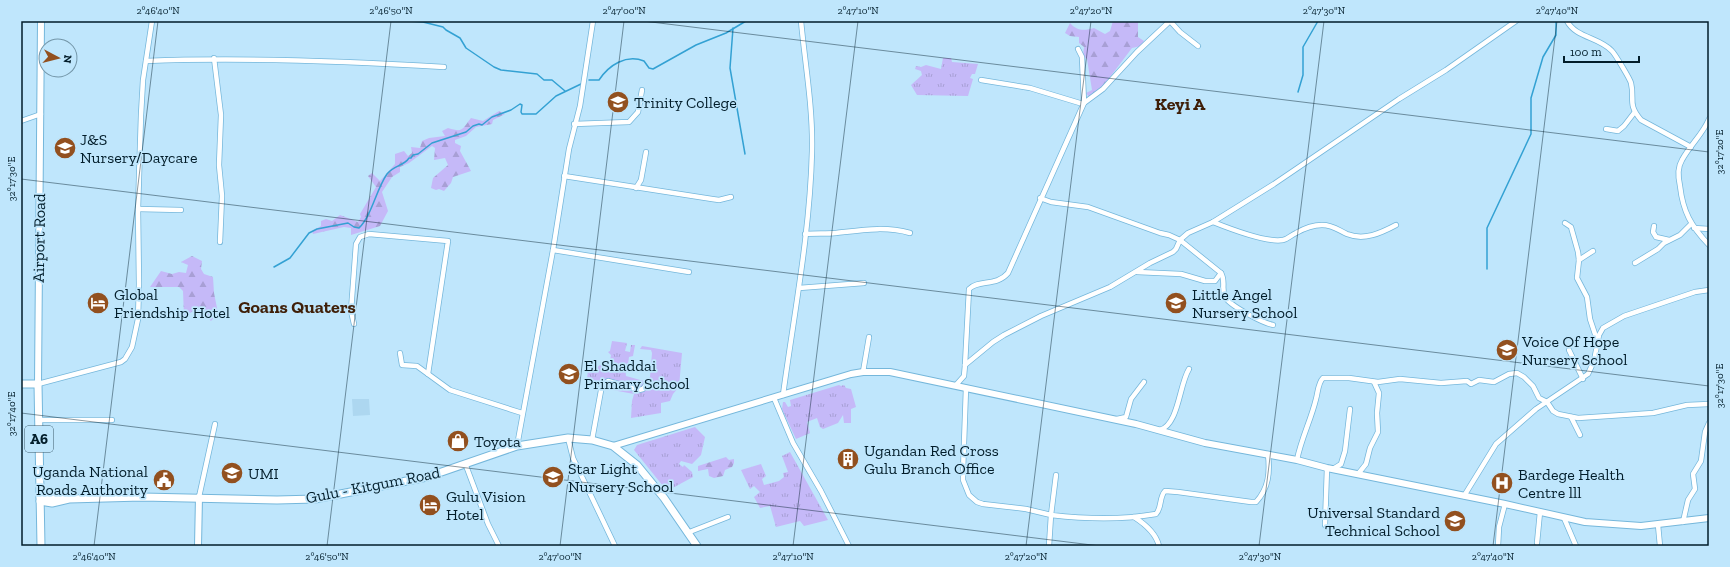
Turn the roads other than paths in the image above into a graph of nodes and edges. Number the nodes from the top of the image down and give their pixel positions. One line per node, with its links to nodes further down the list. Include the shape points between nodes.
1 (41, 21): 17 (street, Airport Road)
2 (152, 21): 11 (street)
3 (592, 21): 20 (street, via 580,106)
4 (801, 21): 38 (street, via 812,149)
5 (1170, 21): 8 (street); 15 (street, via 1103,89)
6 (1516, 21): 30 (street, via 1446,70)
7 (1567, 21): 16 (street, via 1573,30 1605,45 1615,56 1631,83)
8 (1198, 46)
9 (1078, 50): 15 (street, via 1082,57)
10 (214, 58): 11 (street); 12 (street); 41 (street, via 221,115)
11 (146, 61): 28 (street, via 142,90)
12 (444, 67)
13 (981, 80): 15 (street, via 1030,88)
14 (642, 90): 20 (street, via 638,112 629,122)
15 (1084, 103): 27 (street)
16 (1634, 113): 21 (street, via 1618,131); 22 (street, via 1640,120)
17 (41, 114): 19 (street); 68 (street, Airport Road)
18 (1709, 119): 22 (street)
19 (21, 121)
20 (574, 124): 24 (street)
21 (1606, 129)
22 (1691, 147): 32 (street, via 1678,172 1681,199)
23 (646, 152): 25 (street, via 641,180)
24 (564, 176): 25 (street); 43 (street)
25 (636, 188): 26 (street, via 719,200)
26 (731, 197)
27 (1040, 198): 39 (street, via 1088,207); 59 (street, via 1008,273 1001,280 969,289)
28 (138, 209): 29 (street); 68 (street, via 138,319 130,354 120,362)
29 (181, 210)
30 (1213, 222): 33 (street, via 1256,237 1282,240 1318,225 1332,226 1346,234 1361,237 1382,233); 39 (street, via 1188,233)
31 (1565, 224): 45 (street, via 1571,227)
32 (1691, 224): 35 (street); 40 (street, via 1680,235)
33 (1396, 225)
34 (1654, 226): 40 (street, via 1653,232 1656,237)
35 (1694, 228): 36 (street); 42 (street)
36 (1709, 229)
37 (910, 233): 38 (street, via 878,228)
38 (805, 234): 51 (street)
39 (1180, 240): 48 (street, via 1173,252); 49 (street)
40 (1669, 240): 46 (street)
41 (220, 242)
42 (1709, 245)
43 (553, 250): 47 (street); 76 (street)
44 (1594, 251): 45 (street)
45 (1579, 260): 56 (street, via 1577,278 1587,297 1590,319)
46 (1635, 263)
47 (689, 272)
48 (1136, 272): 49 (street, via 1182,274 1208,282 1217,280); 59 (street, via 1110,287 1041,316 1004,335)
49 (1221, 272): 54 (street, via 1226,298 1256,319)
50 (864, 283): 51 (street)
51 (799, 288): 71 (street)
52 (1709, 290): 56 (street, via 1695,292 1624,316 1603,328)
53 (354, 324): 62 (street, via 351,311 356,244 360,237 369,234 448,241)
54 (1273, 325)
55 (869, 337): 61 (street)
56 (1598, 341): 63 (street, via 1592,369)
57 (1569, 350): 63 (street)
58 (400, 353): 62 (street, via 402,365 417,366)
59 (965, 365): 69 (street, via 964,376)
60 (1189, 369): 83 (street, via 1170,423)
61 (863, 372): 69 (street, via 890,372); 71 (street)
62 (428, 374): 76 (street, via 450,390)
63 (1583, 379): 73 (street)
64 (648, 382): 86 (street, via 639,390 608,381 602,385)
65 (1144, 382): 80 (street, via 1131,399 1126,417)
66 (1374, 382): 73 (street, via 1400,379 1441,383 1467,381 1471,384 1479,380 1494,382 1517,373 1529,383 1540,399); 90 (street, via 1349,378 1321,379 1299,448); 93 (street, via 1380,393 1378,432 1366,464)
67 (21, 384): 68 (main road)
68 (38, 384): 78 (main road, A6)
69 (956, 385): 70 (street)
70 (966, 388): 80 (street); 103 (street, via 963,480 969,495 983,504)
71 (783, 395): 72 (street)
72 (774, 398): 88 (street); 118 (street, via 793,443)
73 (1547, 402): 77 (street, via 1553,411); 96 (street, via 1496,444)
74 (1709, 404): 77 (street, via 1687,405 1653,413)
75 (1350, 409): 92 (street, via 1346,451 1341,464)
76 (522, 413): 87 (street)
77 (1570, 417): 84 (street)
78 (39, 420): 79 (street); 95 (main road, A6)
79 (112, 420)
80 (1114, 420): 83 (street)
81 (1709, 423): 108 (street, via 1705,432 1701,461 1694,474 1694,492 1688,500)
82 (214, 424): 97 (street)
83 (1158, 431): 89 (street, via 1205,443)
84 (1580, 435)
85 (568, 438): 86 (main road, Gulu - Kitgum Road); 87 (main road, Gulu - Kitgum Road); 116 (street, via 573,458)
86 (592, 440): 88 (main road, Gulu - Kitgum Road)
87 (517, 446): 91 (main road, Gulu - Kitgum Road)
88 (613, 446): 111 (main road, Gulu - Kitgum Road, via 637,465 653,483)
89 (1268, 454): 90 (street); 105 (street, via 1268,482 1256,502 1165,491 1160,510 1156,514)
90 (1298, 460): 92 (street)
91 (465, 463): 97 (main road, Gulu - Kitgum Road, via 427,477 314,499); 115 (street)
92 (1330, 468): 93 (street); 109 (street)
93 (1358, 474): 96 (street)
94 (1056, 475): 103 (street)
95 (40, 486): 98 (main road, A6); 99 (main road)
96 (1464, 496): 100 (street)
97 (199, 497): 99 (main road, Gulu - Kitgum Road); 114 (street)
98 (40, 499): 99 (main road, Gulu - Kitgum Road); 101 (main road, A6)
99 (54, 500): 101 (main road)
100 (1505, 504): 102 (street); 121 (street, via 1499,527)
101 (40, 512): 113 (main road, A6)
102 (1540, 512): 106 (street); 112 (street)
103 (1052, 515): 105 (street); 119 (street)
104 (728, 517): 111 (street)
105 (1134, 518): 120 (street, via 1147,527)
106 (1564, 518): 110 (street, via 1585,522); 122 (street)
107 (1709, 518): 108 (street)
108 (1683, 522): 110 (street)
109 (1325, 524)
110 (1658, 525): 123 (street)
111 (687, 533): 117 (main road, Gulu - Kitgum Road)
112 (1537, 542)
113 (41, 546)
114 (198, 546)
115 (499, 546)
116 (614, 546)
117 (697, 546)
118 (849, 546)
119 (1049, 546)
120 (1159, 546)
121 (1498, 546)
122 (1576, 546)
123 (1660, 546)

